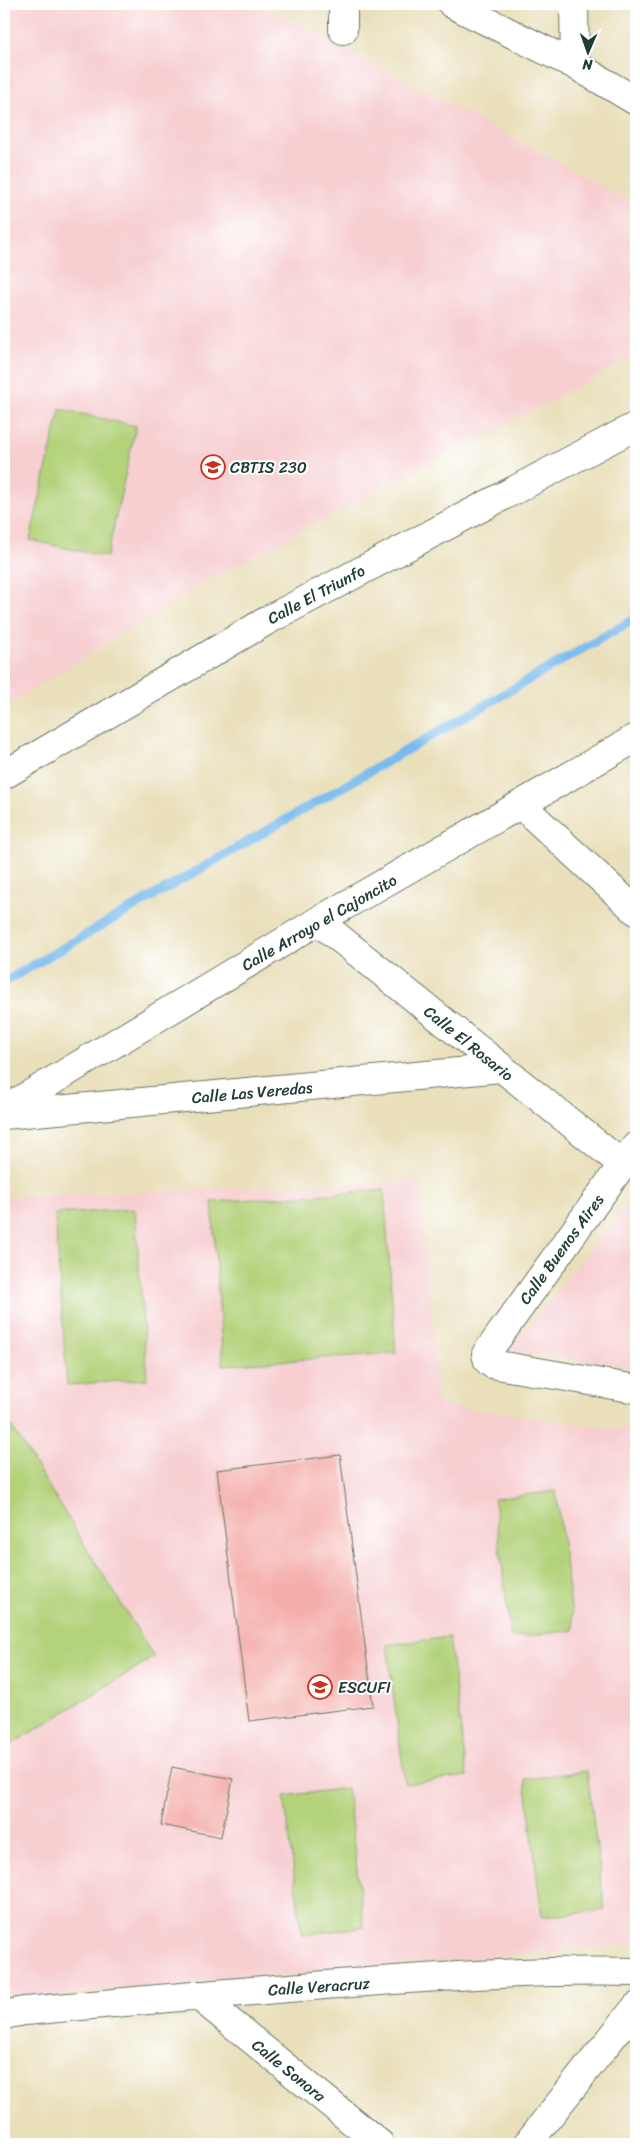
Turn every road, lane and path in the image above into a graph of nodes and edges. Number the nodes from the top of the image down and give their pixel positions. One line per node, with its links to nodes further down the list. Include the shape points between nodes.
1 (452, 4): 3 (street)
2 (574, 4): 3 (street)
3 (575, 65): 4 (street)
4 (636, 101)
5 (636, 426): 7 (street, Calle El Triunfo, via 268,620)
6 (636, 738): 8 (street, Calle Arroyo el Cajoncito)
7 (4, 775)
8 (521, 805): 9 (street); 10 (street, Calle Arroyo el Cajoncito)
9 (636, 911)
10 (318, 921): 11 (street, Calle El Rosario); 12 (street, Calle Arroyo el Cajoncito)
11 (501, 1068): 13 (street, Calle Las Veredas); 14 (street, Calle El Rosario)
12 (4, 1110)
13 (4, 1115)
14 (629, 1155): 15 (street, Calle Buenos Aires, via 486,1354 492,1364)
15 (636, 1389)
16 (636, 1972): 17 (street, Calle Veracruz, via 588,1970 463,1975)
17 (197, 1995): 19 (street, Calle Veracruz); 20 (street, Calle Sonora)
18 (635, 2010): 21 (street)
19 (4, 2015)
20 (380, 2144)
21 (527, 2144)

